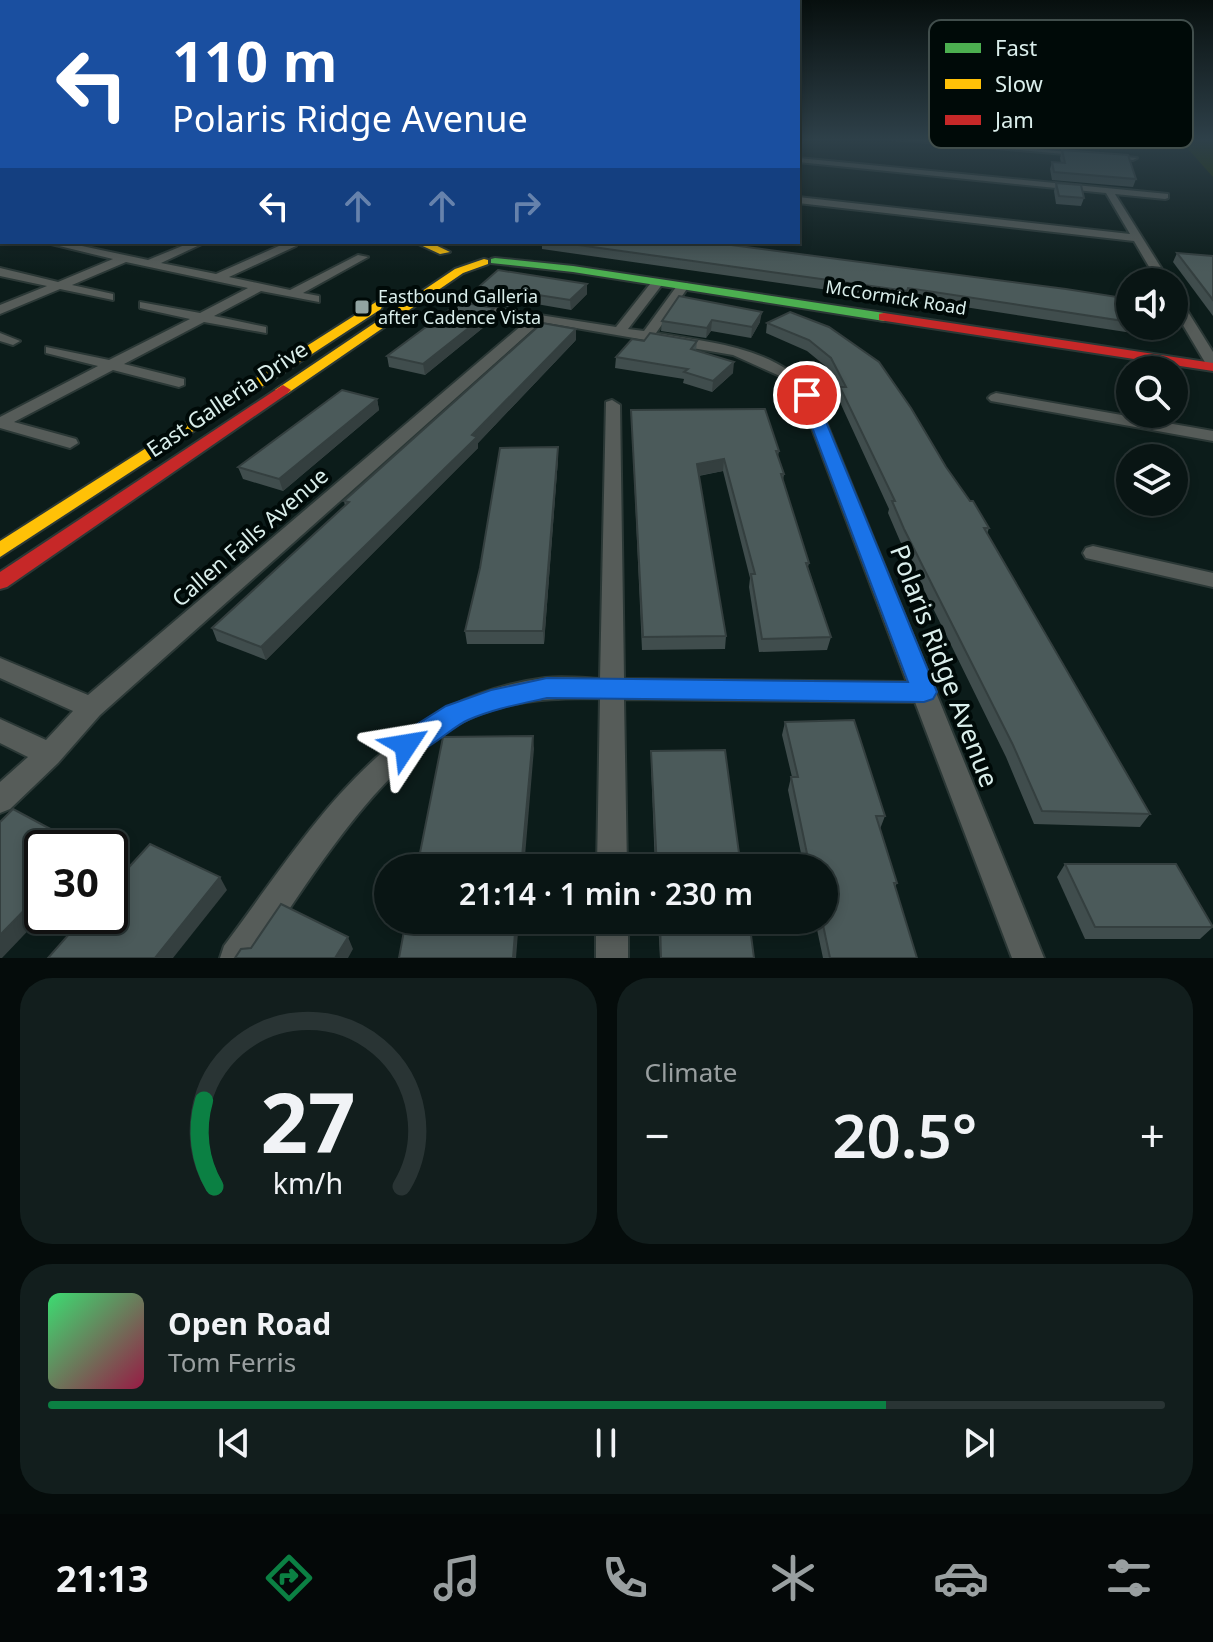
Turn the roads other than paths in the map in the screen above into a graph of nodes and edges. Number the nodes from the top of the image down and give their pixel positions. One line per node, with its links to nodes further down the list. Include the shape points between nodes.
1 (1036, 184): 2 (street)
2 (1109, 191): 3 (street); 5 (street)
3 (1165, 196)
4 (800, 200): 5 (street)
5 (1137, 238): 18 (street)
6 (57, 244): 13 (street)
7 (101, 244): 13 (street)
8 (196, 244): 17 (street)
9 (292, 244): 21 (street)
10 (427, 244): 12 (main road, McCormick Road)
11 (516, 245): 16 (main road, East Galleria Drive, via 512,254); 19 (main road, McCormick Road)
12 (447, 249): 16 (main road, McCormick Road, via 462,262); 47 (main road, East Galleria Drive, via 440,265)
13 (85, 250): 15 (street)
14 (362, 257): 26 (street)
15 (126, 258): 17 (street); 23 (street)
16 (489, 261): 19 (main road, McCormick Road); 50 (main road, East Galleria Drive, via 459,271)
17 (150, 263): 21 (street)
18 (1155, 268)
19 (573, 269): 22 (main road, McCormick Road)
20 (0, 272): 23 (street)
21 (218, 278): 25 (street)
22 (658, 282): 24 (main road, McCormick Road); 36 (street)
23 (59, 286): 27 (street); 31 (street)
24 (683, 286): 37 (street); 40 (main road, McCormick Road)
25 (260, 287): 26 (street); 32 (street)
26 (291, 294): 28 (street)
27 (109, 297)
28 (315, 299)
29 (144, 305): 32 (street)
30 (474, 307): 33 (street)
31 (0, 310)
32 (202, 318): 35 (street); 39 (street)
33 (538, 318): 36 (street); 54 (street, Callen Falls Avenue)
34 (1188, 324): 40 (street)
35 (261, 330)
36 (620, 330): 37 (street)
37 (649, 334): 53 (street, Polaris Ridge Avenue, via 763,361 787,374 807,395)
38 (51, 350): 39 (street)
39 (112, 365): 41 (street); 44 (street)
40 (1213, 365)
41 (179, 382)
42 (996, 398): 45 (street)
43 (612, 405): 52 (street)
44 (0, 423): 46 (street)
45 (1213, 436)
46 (70, 443)
47 (0, 550)
48 (1093, 553): 49 (street)
49 (1213, 580)
50 (0, 582)
51 (0, 667): 54 (street)
52 (612, 687): 53 (street); 58 (street); 60 (street, via 547,688 491,700 455,714 406,745 365,784)
53 (924, 692): 62 (street, Polaris Ridge Avenue)
54 (91, 708): 56 (street, Callen Falls Avenue)
55 (0, 730): 56 (street)
56 (49, 755): 57 (street, Callen Falls Avenue)
57 (0, 800)
58 (612, 854)
59 (612, 934): 61 (street)
60 (236, 958)
61 (612, 958)
62 (1028, 958)

